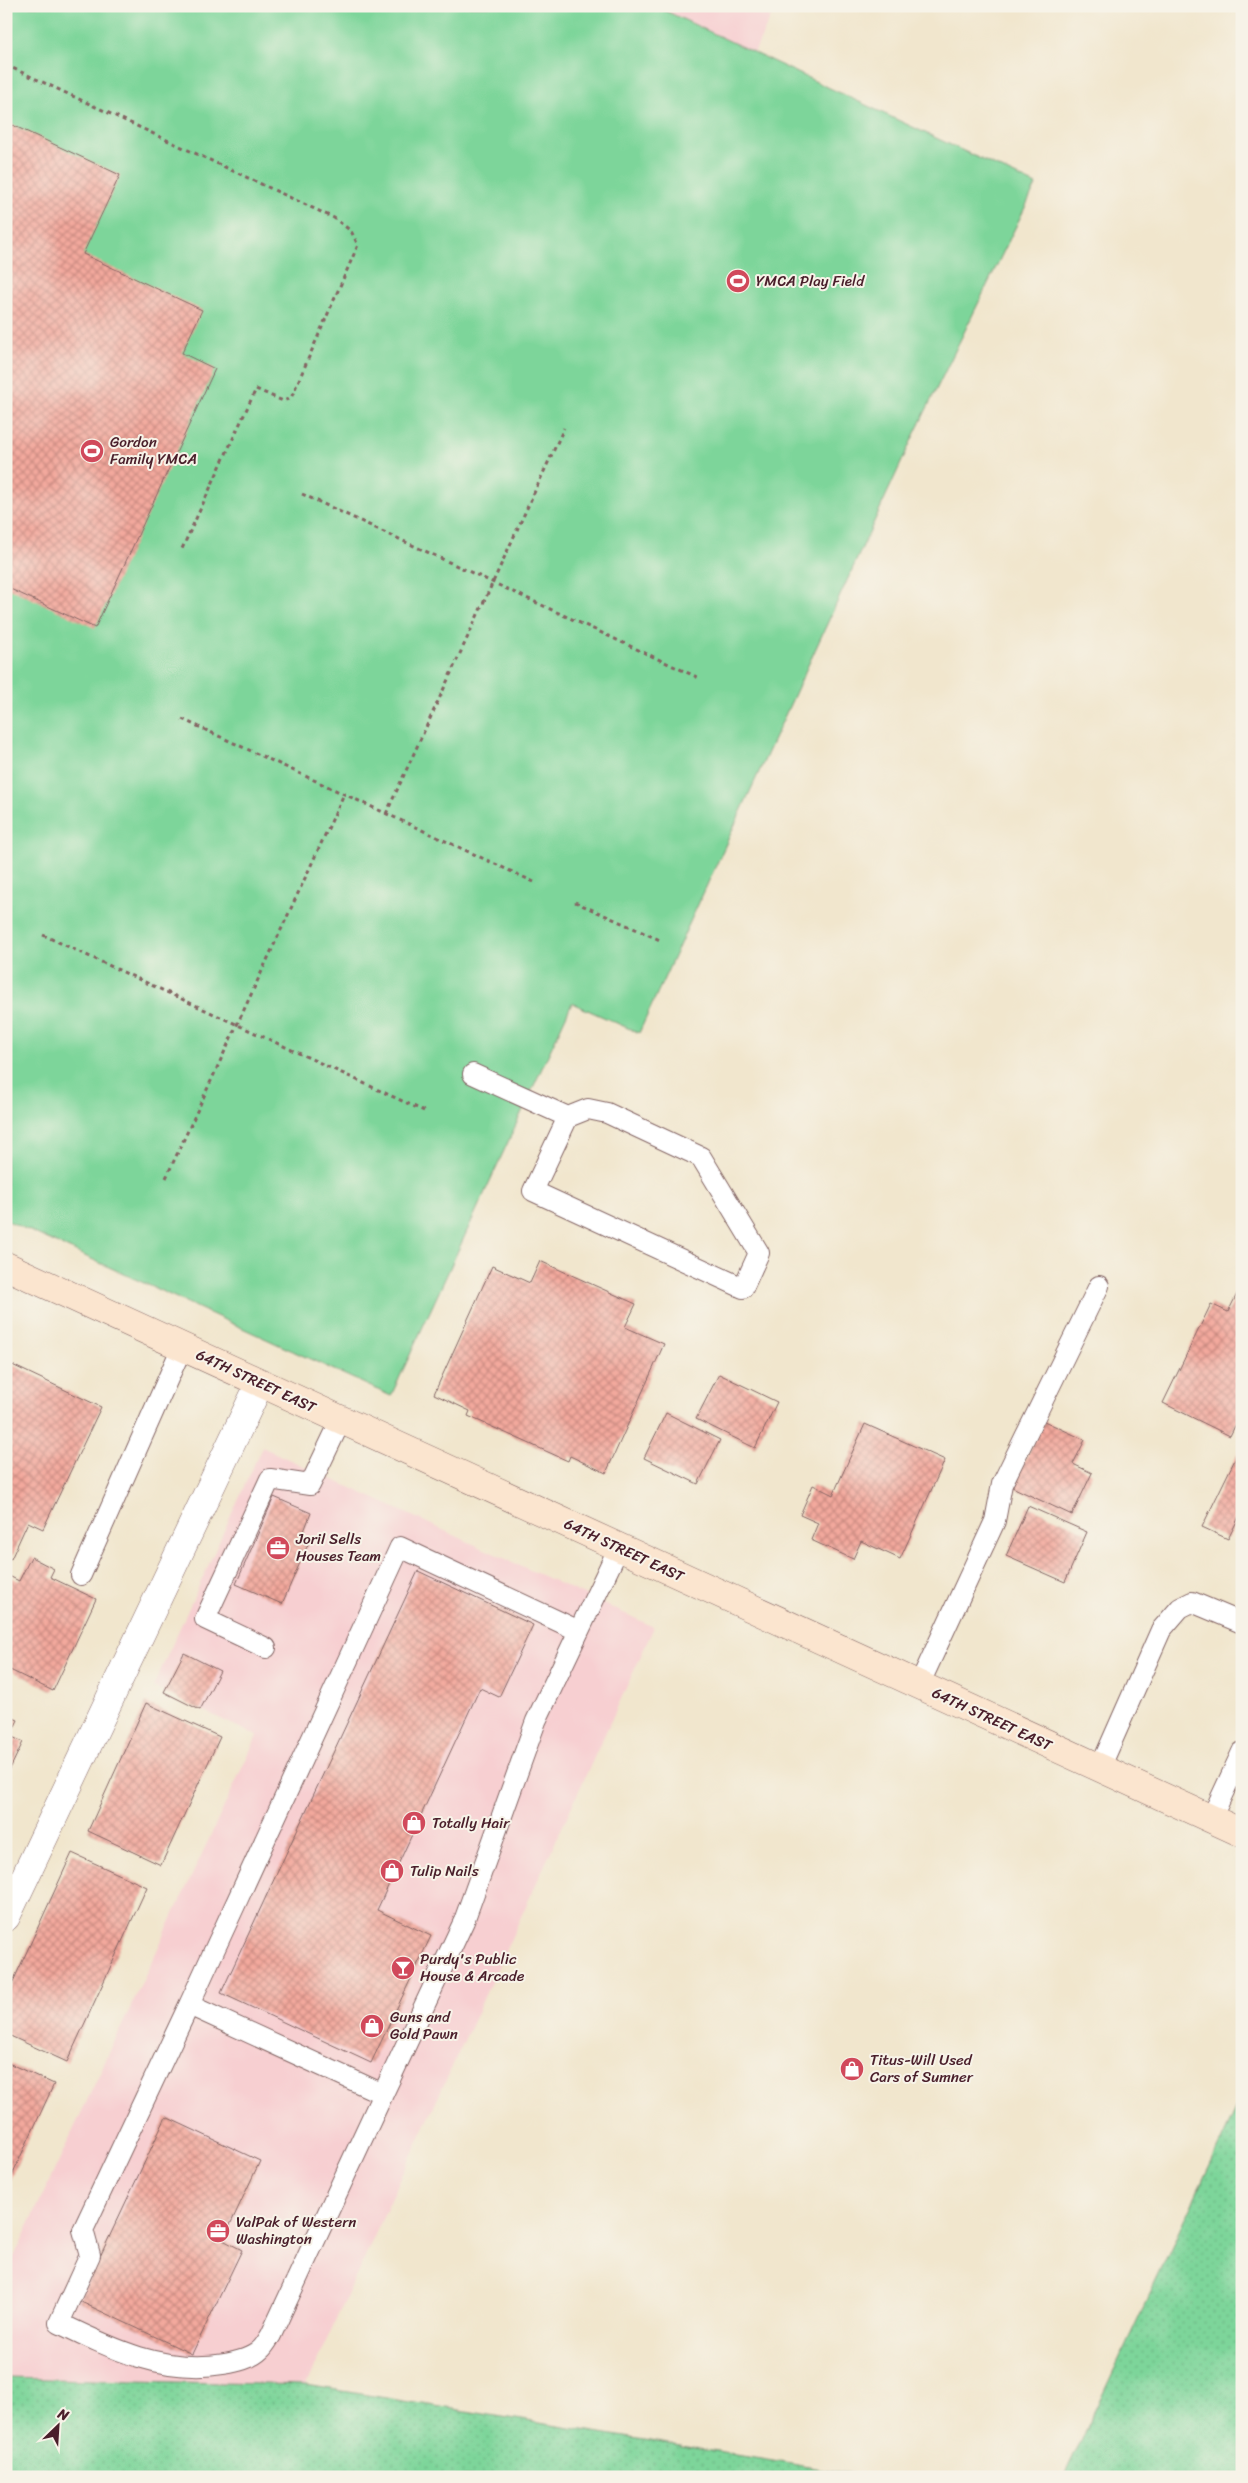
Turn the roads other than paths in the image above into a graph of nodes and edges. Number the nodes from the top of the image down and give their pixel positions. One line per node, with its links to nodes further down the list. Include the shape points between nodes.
1 (473, 1074): 2 (lane)
2 (568, 1117): 2 (lane, via 588,1109 607,1113 701,1157 759,1253 743,1288 533,1191)
3 (6, 1266): 5 (street, 64TH STREET EAST)
4 (1099, 1286): 13 (lane, via 1002,1484 994,1521)
5 (182, 1347): 6 (street, 64TH STREET EAST); 9 (lane)
6 (260, 1383): 7 (street, 64TH STREET EAST); 18 (street)
7 (341, 1420): 8 (street, 64TH STREET EAST); 12 (lane, via 310,1485 270,1479 205,1619)
8 (618, 1547): 11 (lane); 13 (street, 64TH STREET EAST)
9 (80, 1575)
10 (1242, 1623): 15 (lane, via 1192,1602 1180,1608 1161,1630)
11 (579, 1632): 19 (lane, via 400,1547); 20 (lane, via 536,1721 464,1921)
12 (266, 1648)
13 (919, 1685): 15 (street, 64TH STREET EAST)
14 (1242, 1752): 16 (lane)
15 (1100, 1768): 16 (street, 64TH STREET EAST)
16 (1211, 1819): 17 (street, 64TH STREET EAST)
17 (1242, 1833)
18 (6, 1917)
19 (189, 2005): 20 (lane); 20 (lane, via 83,2230 90,2255 59,2323 108,2347 152,2362 185,2367 238,2362 260,2350 271,2335)
20 (383, 2094)

